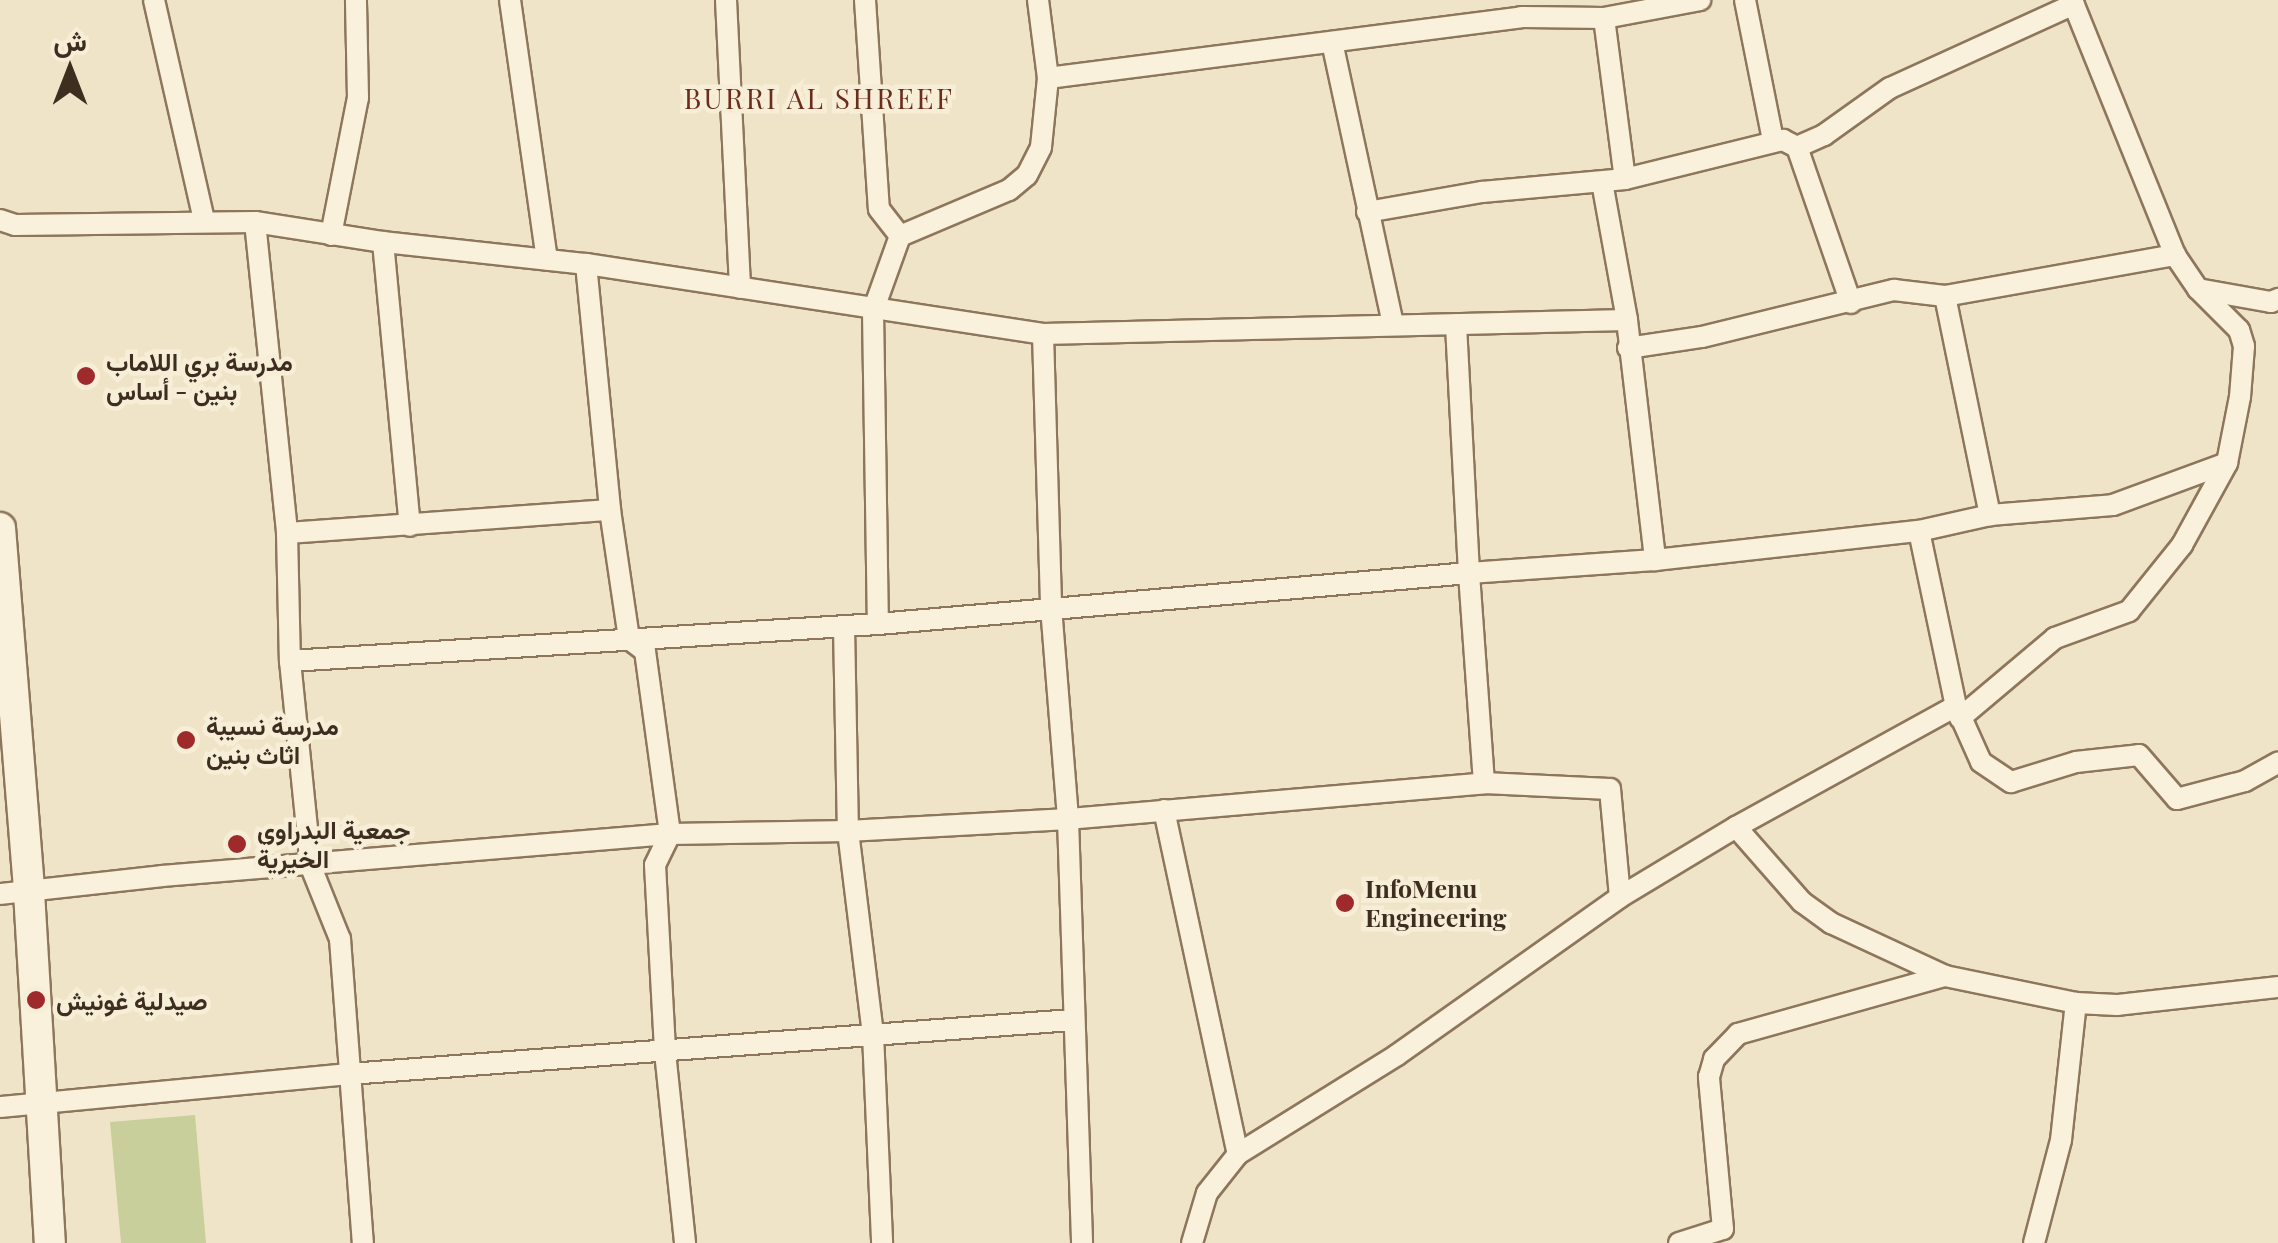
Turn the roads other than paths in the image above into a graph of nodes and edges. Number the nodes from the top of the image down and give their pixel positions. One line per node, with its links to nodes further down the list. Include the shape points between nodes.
1 (154, 0): 20 (street)
2 (356, 0): 23 (street, via 358,98)
3 (510, 0): 27 (street)
4 (726, 0): 29 (street)
5 (865, 0): 24 (street, via 879,208)
6 (1038, 0): 14 (street)
7 (1700, 0): 9 (street)
8 (1745, 0): 15 (street)
9 (1673, 2): 12 (street)
10 (2073, 2): 16 (street, via 1890,88); 26 (street)
11 (1519, 8): 12 (street); 13 (street)
12 (1604, 18): 17 (street)
13 (1332, 42): 14 (street); 19 (street)
14 (1048, 78): 24 (street, via 1042,147 1020,184)
15 (1773, 140): 16 (street); 17 (street)
16 (1797, 148): 33 (street)
17 (1624, 179): 18 (street)
18 (1602, 182): 19 (street, via 1482,192); 35 (street)
19 (1368, 212): 37 (street)
20 (204, 220): 21 (street); 22 (street)
21 (255, 222): 23 (street); 45 (street)
22 (5, 226)
23 (332, 235): 25 (street)
24 (900, 236): 34 (street)
25 (384, 242): 27 (street); 43 (street)
26 (2175, 255): 30 (street); 31 (street)
27 (547, 259): 28 (street)
28 (586, 264): 29 (street); 41 (street)
29 (740, 288): 34 (street)
30 (2198, 289): 32 (street); 40 (street, via 2239,330 2244,346)
31 (1944, 296): 33 (street, via 1894,290); 42 (street)
32 (2278, 298)
33 (1851, 302): 39 (street)
34 (874, 311): 38 (street); 50 (street)
35 (1627, 320): 36 (street); 39 (street)
36 (1456, 324): 37 (street); 48 (street)
37 (1393, 325): 38 (street)
38 (1044, 334): 49 (street)
39 (1628, 348): 47 (street)
40 (2228, 463): 42 (street, via 2112,506); 55 (street, via 2182,544 2129,611 2055,638)
41 (610, 510): 43 (street); 52 (street)
42 (1990, 515): 44 (street)
43 (410, 526): 45 (street)
44 (1919, 531): 47 (street); 55 (street)
45 (288, 532): 53 (street)
46 (1, 544): 54 (main road)
47 (1655, 560): 48 (street)
48 (1470, 573): 49 (street); 57 (street)
49 (1051, 607): 50 (street); 59 (street)
50 (878, 624): 51 (street)
51 (844, 626): 52 (street); 61 (street)
52 (629, 639): 53 (street); 62 (street, via 644,651)
53 (290, 662): 63 (street)
54 (7, 676): 64 (main road)
55 (1958, 712): 56 (street, via 1981,762 2011,782 2076,762 2139,756 2178,800 2245,781); 60 (street)
56 (2278, 763)
57 (1484, 783): 58 (street); 65 (street, via 1610,789)
58 (1164, 810): 59 (street); 75 (street)
59 (1068, 818): 61 (street); 69 (street)
60 (1736, 827): 65 (street); 66 (street, via 1802,902 1831,923)
61 (848, 832): 62 (street); 70 (street)
62 (670, 834): 63 (street); 71 (street, via 656,865)
63 (311, 867): 64 (street); 72 (street, via 340,939)
64 (15, 893): 73 (main road)
65 (1620, 897): 75 (street, via 1397,1055)
66 (1945, 976): 68 (street); 82 (street, via 1738,1034 1714,1059 1709,1077 1722,1230)
67 (2278, 987): 68 (street, via 2144,1003)
68 (2076, 1003): 83 (street, via 2062,1140)
69 (1073, 1020): 70 (street); 80 (street)
70 (874, 1034): 71 (street); 79 (street)
71 (666, 1052): 72 (street); 78 (street)
72 (349, 1074): 73 (street); 77 (street)
73 (41, 1104): 74 (street); 76 (main road)
74 (0, 1107)
75 (1238, 1154): 81 (street, via 1207,1193)
76 (50, 1243)
77 (363, 1243)
78 (685, 1243)
79 (882, 1243)
80 (1082, 1243)
81 (1192, 1243)
82 (1679, 1243)
83 (2034, 1243)

